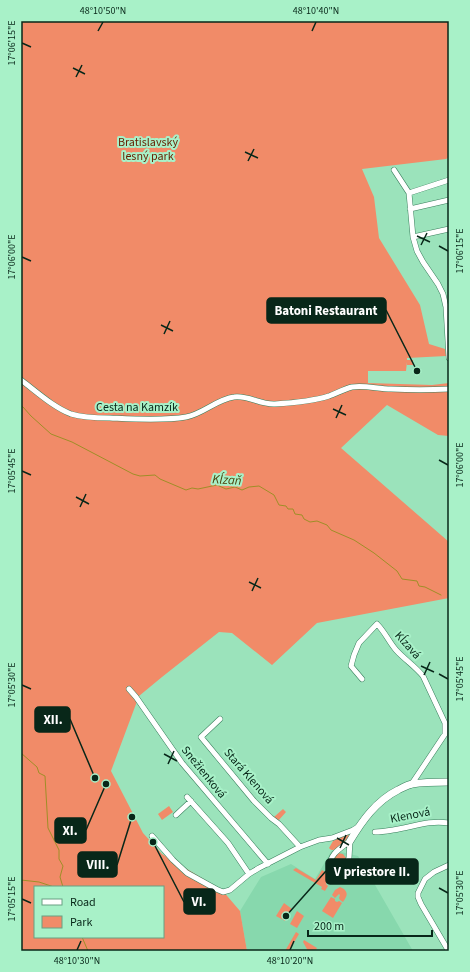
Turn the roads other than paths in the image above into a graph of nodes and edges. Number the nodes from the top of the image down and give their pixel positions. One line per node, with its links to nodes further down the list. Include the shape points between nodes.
1 (394, 170): 3 (street)
2 (449, 180): 3 (street)
3 (409, 193): 5 (street)
4 (449, 200): 5 (street)
5 (410, 209): 7 (street)
6 (449, 229): 7 (street)
7 (413, 237): 8 (street, via 420,257 438,284 445,301)
8 (449, 358)
9 (21, 380): 10 (street, Cesta na Kamzík, via 45,399 72,414 93,418 134,419 187,417 234,397 275,404 328,396 352,387)
10 (449, 389)
11 (362, 679): 15 (street, Kĺzavá, via 351,666 359,643 377,624 395,649 423,676 445,723 445,734)
12 (129, 689): 25 (street, Snežienková, via 185,767)
13 (220, 719): 24 (street, Stará Klenová, via 201,737 254,801)
14 (449, 782): 15 (street)
15 (411, 785): 20 (street, via 384,799)
16 (187, 797): 17 (street)
17 (191, 801): 18 (street); 27 (street, via 228,843)
18 (176, 815)
19 (449, 823): 21 (street, Klenová, via 438,821)
20 (360, 825): 23 (street); 24 (street, via 332,838)
21 (375, 832)
22 (152, 836): 27 (street, via 187,873 219,891 230,890)
23 (350, 841): 23 (street, via 349,858 342,870 330,867 330,861 335,853)
24 (300, 847): 25 (street)
25 (268, 864): 27 (street)
26 (449, 865): 28 (street, via 425,879 418,893 421,904)
27 (249, 874)
28 (448, 950)

